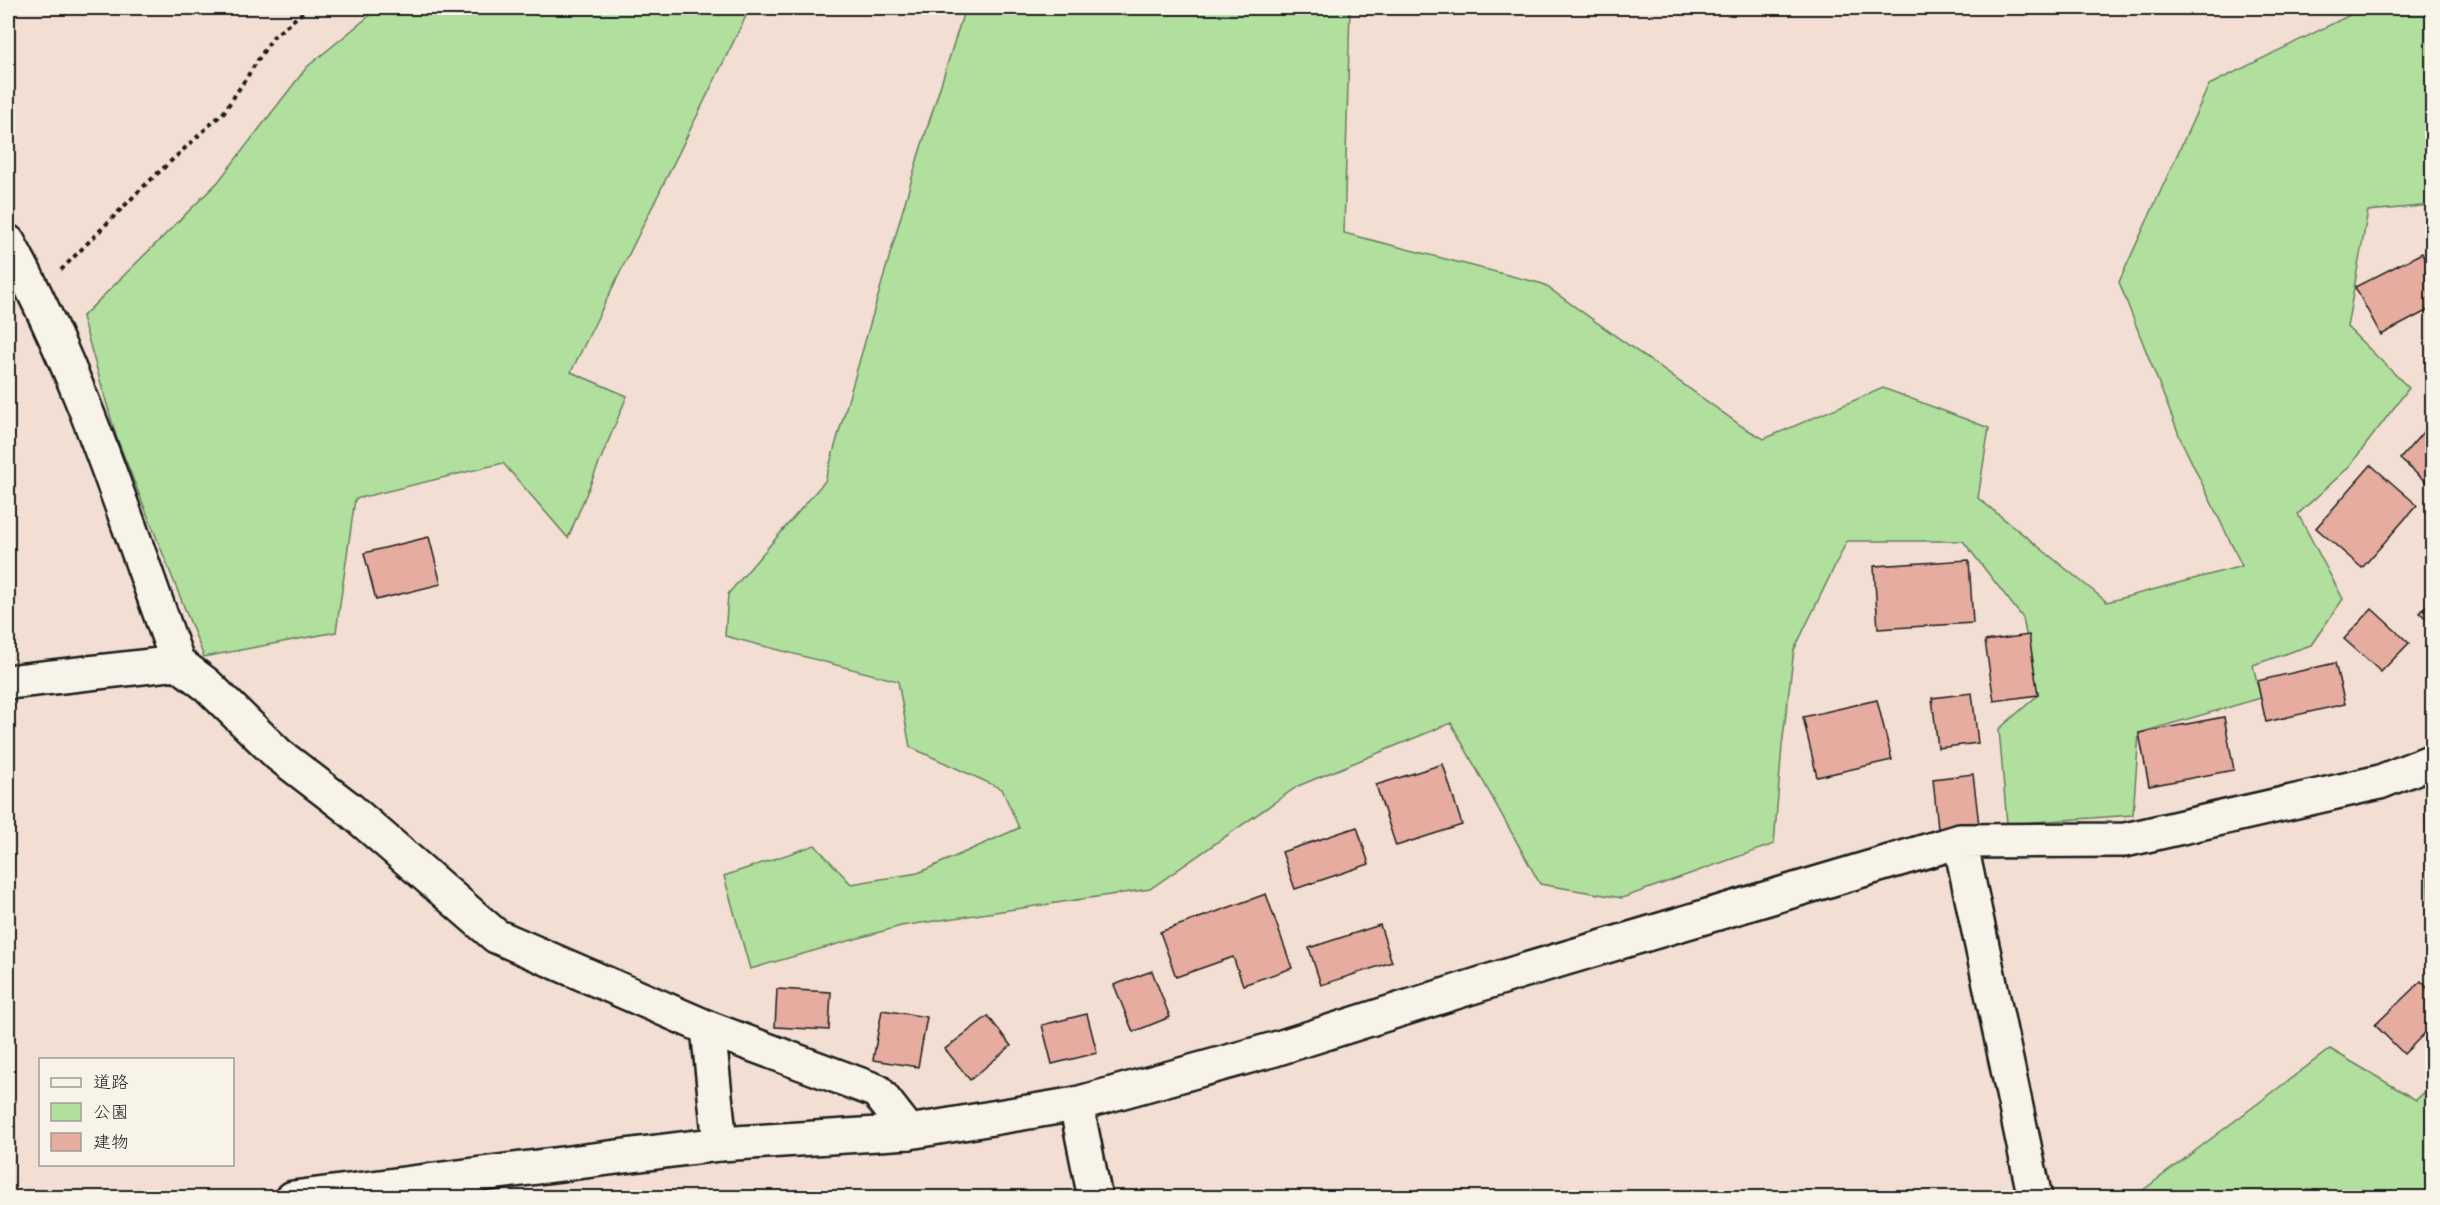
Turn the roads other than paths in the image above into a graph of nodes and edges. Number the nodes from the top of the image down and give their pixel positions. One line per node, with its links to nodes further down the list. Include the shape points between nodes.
1 (8, 242): 2 (street, via 33,287 93,428)
2 (178, 663): 3 (street); 6 (street, via 207,685 279,755 347,807 496,936)
3 (8, 682)
4 (2433, 761): 5 (street, via 2380,782 2125,840)
5 (1960, 841): 7 (street, via 1275,1049); 12 (street)
6 (708, 1028): 8 (street, via 877,1091); 9 (street)
7 (1076, 1104): 8 (street); 11 (street)
8 (909, 1132): 9 (street)
9 (720, 1144): 10 (street)
10 (293, 1197)
11 (1095, 1197)
12 (2035, 1197)

